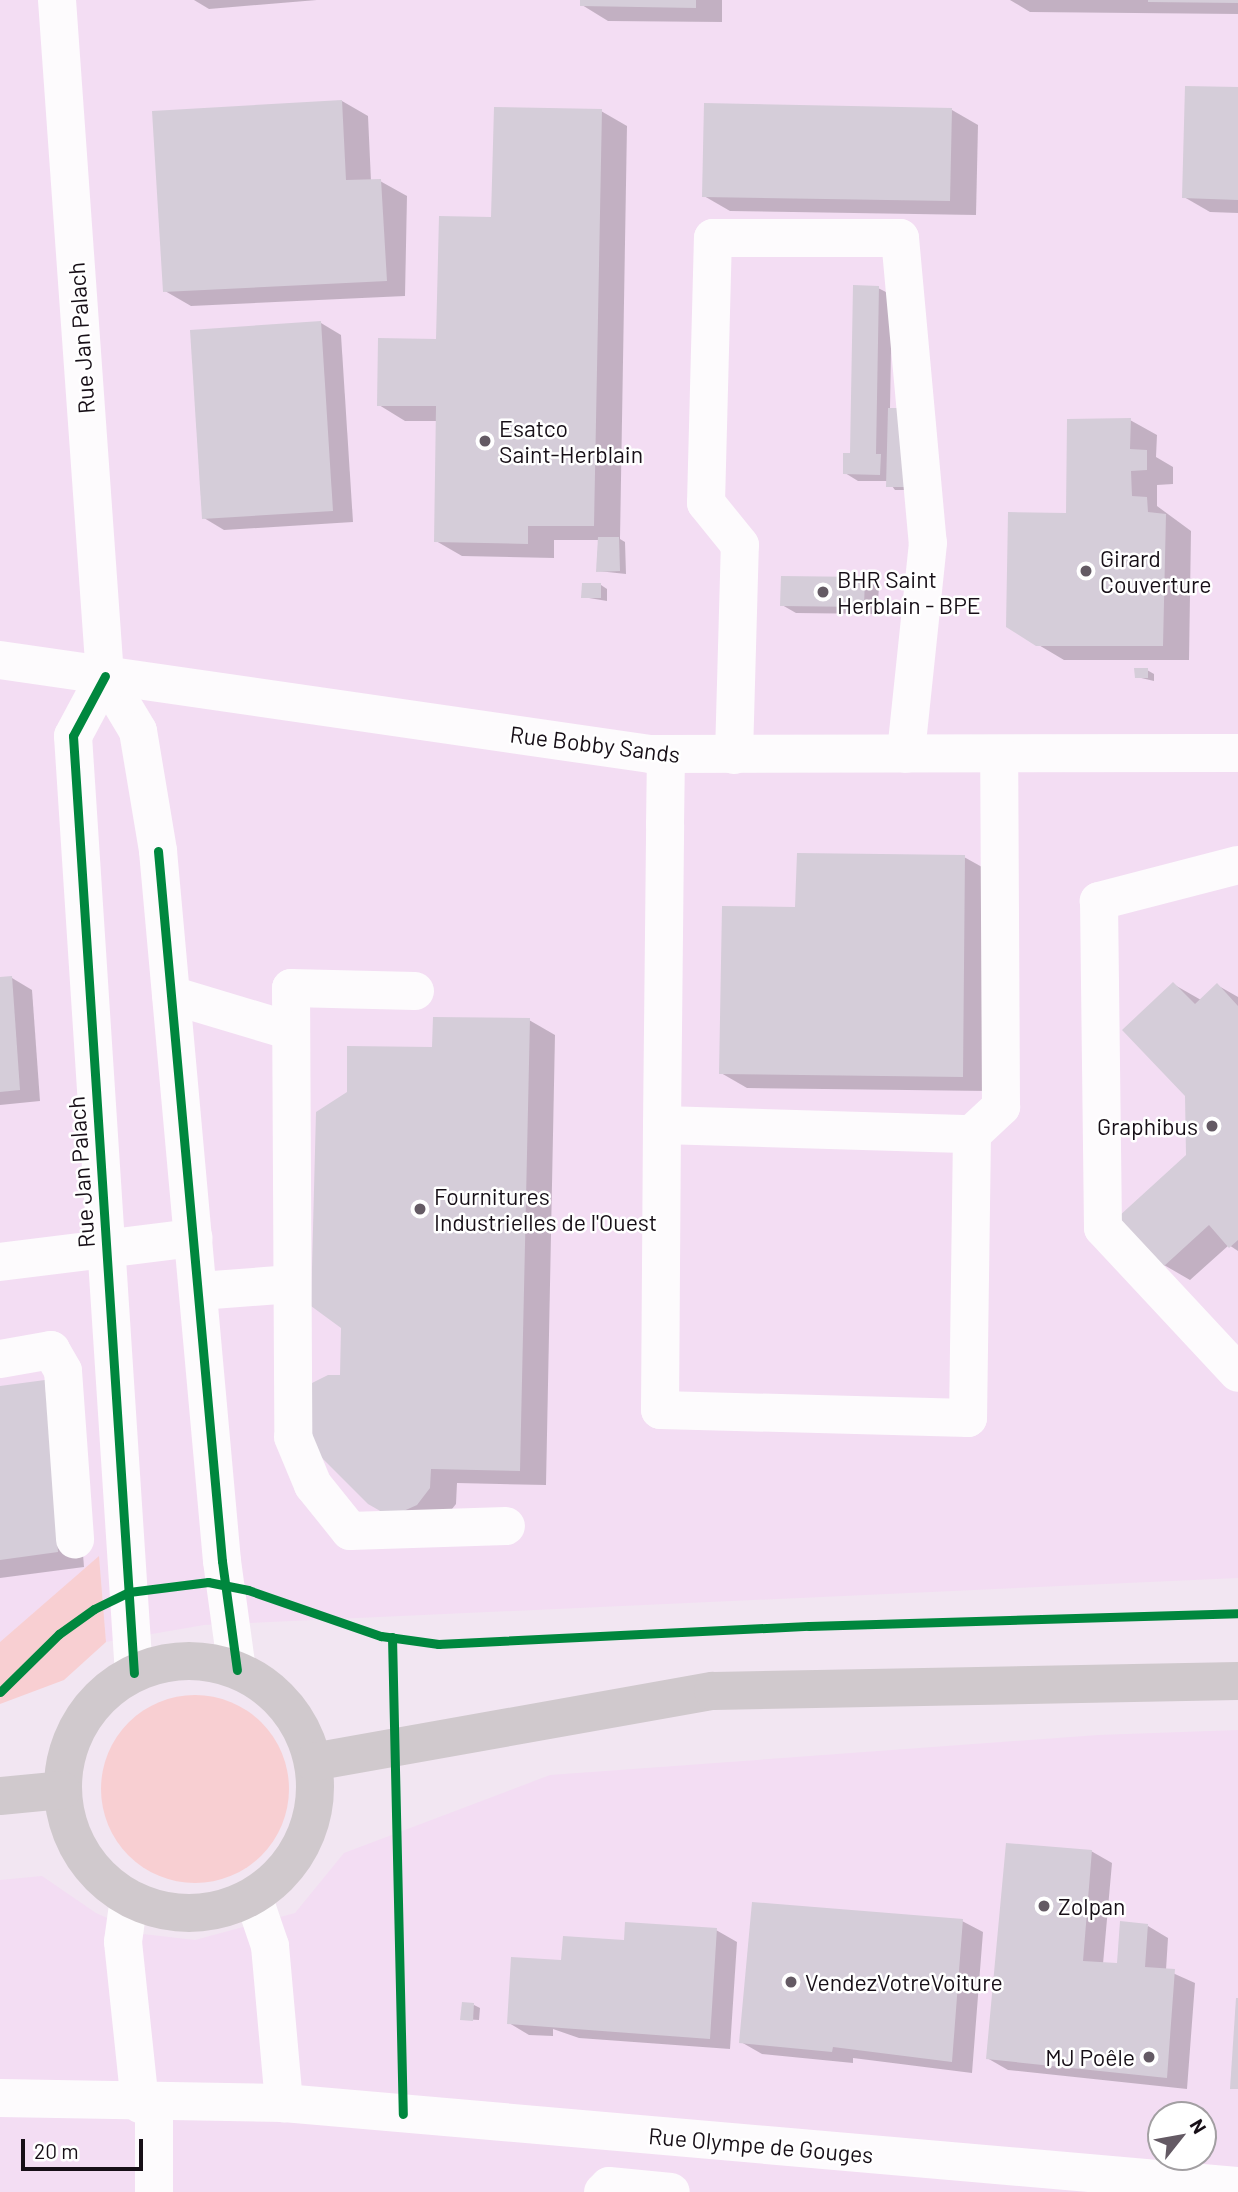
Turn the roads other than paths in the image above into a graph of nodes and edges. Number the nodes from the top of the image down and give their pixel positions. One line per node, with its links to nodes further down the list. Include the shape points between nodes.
1 (57, 0): 3 (street, Rue Jan Palach)
2 (0, 660): 3 (street, Rue Bobby Sands)
3 (105, 676): 7 (street, Rue Bobby Sands); 11 (street, Rue Jan Palach, via 138,731 158,851); 16 (street, Rue Jan Palach, via 73,736)
4 (1238, 753): 6 (street, Rue Bobby Sands)
5 (906, 754): 6 (street, Rue Bobby Sands); 8 (street, Rue Bobby Sands); 8 (street, via 928,543 900,238 713,239 706,503 740,545)
6 (999, 754): 14 (street, via 1001,1107)
7 (666, 755): 8 (street, Rue Bobby Sands); 13 (street)
8 (734, 755)
9 (1238, 865): 21 (street, via 1099,901 1103,1228)
10 (415, 991): 12 (street, via 291,988)
11 (172, 995): 12 (street); 15 (street, Rue Jan Palach)
12 (292, 1031): 18 (street)
13 (662, 1125): 14 (street); 14 (street, via 660,1410 968,1418)
14 (972, 1134)
15 (194, 1238): 16 (street); 19 (street, Rue Jan Palach)
16 (105, 1246): 17 (street); 25 (street, Rue Jan Palach)
17 (0, 1262)
18 (292, 1284): 19 (street); 22 (street, via 293,1437 313,1485 350,1531)
19 (199, 1291): 24 (street, Rue Jan Palach, via 222,1561)
20 (0, 1359): 23 (street, via 51,1350 63,1371)
21 (1238, 1373)
22 (506, 1526)
23 (75, 1540)
24 (237, 1670): 25 (main road, via 185,1660); 27 (main road, via 278,1698 306,1738)
25 (134, 1673): 28 (main road, via 115,1683 86,1712 68,1749)
26 (1238, 1681): 27 (main road, via 713,1691)
27 (313, 1762): 30 (main road, via 313,1814 304,1839 291,1861)
28 (62, 1790): 29 (main road); 31 (main road, via 81,1853 94,1871)
29 (0, 1796)
30 (253, 1896): 31 (main road, via 223,1909 191,1913 159,1910); 33 (street, via 270,1946)
31 (129, 1898): 34 (street, via 123,1942)
32 (0, 2098): 34 (street, Rue Olympe de Gouges)
33 (284, 2103): 34 (street, Rue Olympe de Gouges); 35 (street, Rue Olympe de Gouges)
34 (147, 2104): 36 (street)
35 (1238, 2186)
36 (154, 2192)
37 (603, 2192): 38 (street, via 609,2186)
38 (671, 2192)

